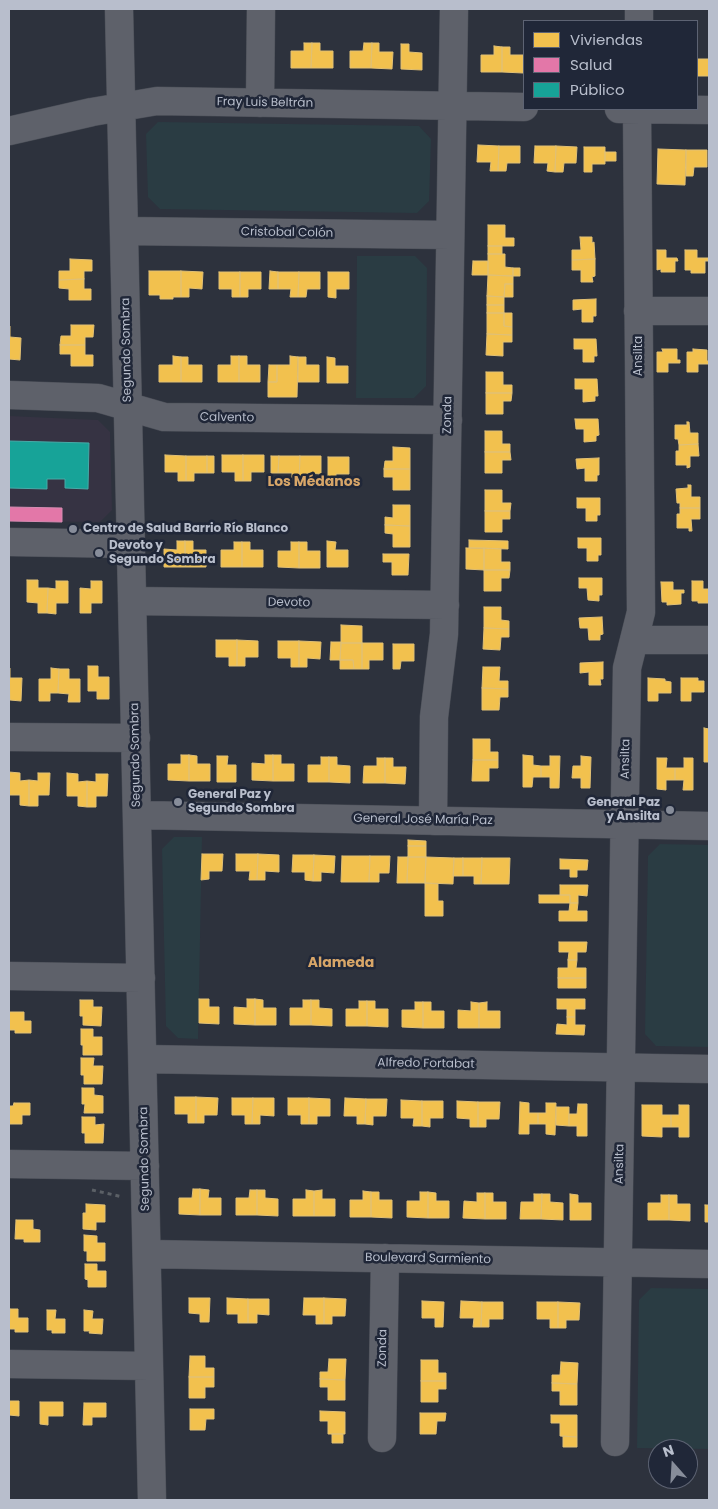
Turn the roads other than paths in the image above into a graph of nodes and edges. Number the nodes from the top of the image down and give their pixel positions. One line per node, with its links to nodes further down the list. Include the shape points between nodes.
1 (119, 9): 6 (street, Segundo Sombra)
2 (261, 9): 4 (street)
3 (454, 9): 5 (street, Zonda)
4 (260, 103): 5 (street, Fray Luis Beltrán); 6 (street, Fray Luis Beltrán, via 157,101)
5 (452, 106): 7 (street, Fray Luis Beltrán); 11 (street, Zonda)
6 (122, 107): 9 (street, Fray Luis Beltrán); 10 (street, Segundo Sombra)
7 (523, 107)
8 (637, 110): 12 (street, Ansilta)
9 (9, 131)
10 (124, 231): 11 (street, Cristobal Colón); 15 (street, Segundo Sombra)
11 (450, 235): 16 (street, Zonda)
12 (638, 311): 13 (street); 21 (street, Ansilta, via 641,612)
13 (709, 312)
14 (9, 395): 15 (street, Calvento, via 98,398)
15 (128, 407): 16 (street, Calvento, via 164,417); 18 (street, Segundo Sombra)
16 (448, 420): 20 (street, Zonda)
17 (9, 542): 18 (street)
18 (131, 544): 19 (street, Segundo Sombra)
19 (132, 601): 20 (street, Devoto); 24 (street, Segundo Sombra)
20 (445, 605): 26 (street, Zonda, via 434,717)
21 (634, 640): 22 (street); 27 (street, Ansilta, via 627,668)
22 (709, 640)
23 (9, 736): 24 (street)
24 (136, 738): 25 (street, Segundo Sombra)
25 (137, 815): 26 (street, General José María Paz); 30 (street, Segundo Sombra)
26 (433, 820): 27 (street, General José María Paz)
27 (625, 824): 28 (street, General José María Paz); 32 (street, Ansilta)
28 (709, 826)
29 (9, 976): 30 (street)
30 (141, 978): 31 (street, Segundo Sombra)
31 (143, 1059): 32 (street, Alfredo Fortabat); 35 (street, Segundo Sombra)
32 (621, 1068): 33 (street, Alfredo Fortabat); 38 (street, Ansilta)
33 (709, 1069)
34 (9, 1164): 35 (street)
35 (145, 1166): 36 (street, Segundo Sombra)
36 (147, 1254): 37 (street, Boulevard Sarmiento); 41 (street, Segundo Sombra)
37 (385, 1258): 38 (street, Boulevard Sarmiento); 42 (street, Zonda)
38 (618, 1262): 39 (street, Boulevard Sarmiento); 43 (street, Ansilta)
39 (709, 1264)
40 (9, 1364): 41 (street)
41 (150, 1366): 44 (street, Segundo Sombra)
42 (382, 1438)
43 (616, 1442)
44 (152, 1500)

